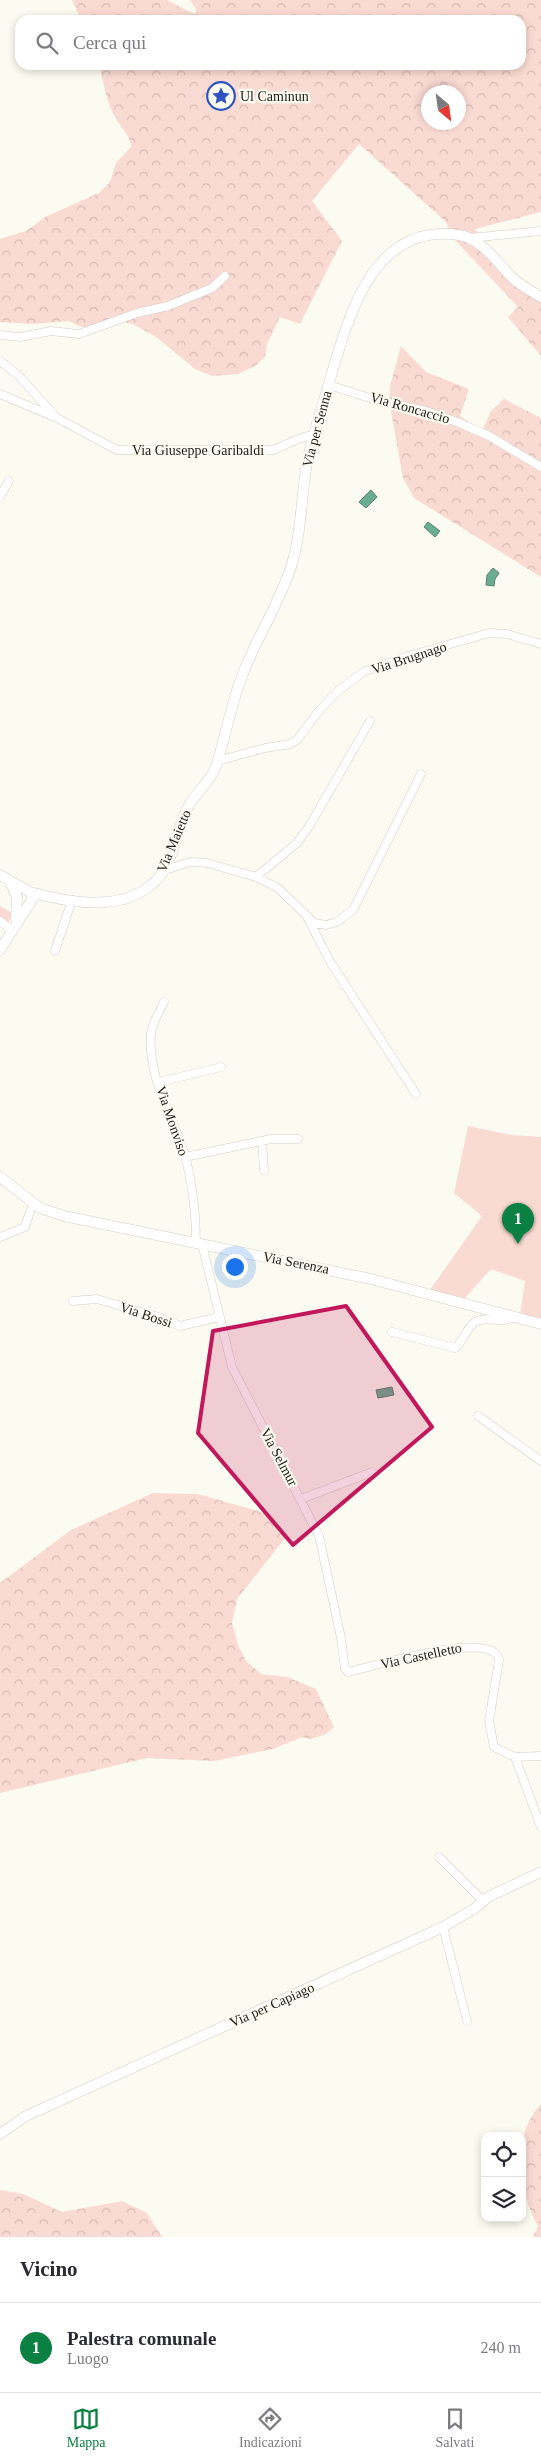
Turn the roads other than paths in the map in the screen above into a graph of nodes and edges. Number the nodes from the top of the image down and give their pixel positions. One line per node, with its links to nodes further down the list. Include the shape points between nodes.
1 (541, 231): 2 (street, Via per Senna)
2 (470, 238): 4 (street, via 516,280); 7 (street, Via per Senna, via 453,235 424,237 410,241 384,258 367,280 354,307)
3 (225, 276): 5 (street, via 212,288 168,306 137,313 79,334 51,331 20,337)
4 (541, 297)
5 (0, 335)
6 (0, 361): 9 (street, via 19,376)
7 (329, 384): 10 (street, Via per Senna); 11 (street, Via Roncaccio, via 457,422 489,436)
8 (0, 394): 9 (street)
9 (57, 418): 10 (street, Via Giuseppe Garibaldi, via 117,450 273,450 302,436)
10 (314, 435): 16 (street, Via per Senna, via 292,564 243,673)
11 (541, 468)
12 (9, 481): 13 (street)
13 (0, 497)
14 (541, 644): 16 (street, Via Brugnago, via 507,634 489,633 383,664 364,672 338,691 297,740)
15 (370, 722): 19 (street, via 297,843)
16 (218, 761): 18 (street, Via Maietto, via 187,808)
17 (421, 774): 23 (street, via 353,910 346,917 326,925 314,923)
18 (165, 870): 19 (street, via 190,862 207,863); 22 (street, Via Maietto, via 150,887 127,899)
19 (256, 877): 23 (street, via 291,898)
20 (5, 878): 21 (street)
21 (25, 899): 22 (street, Via Maietto); 25 (street)
22 (72, 900): 27 (street)
23 (306, 917): 31 (street, via 330,963)
24 (0, 921): 25 (street)
25 (14, 927): 26 (street)
26 (0, 950)
27 (55, 952)
28 (164, 1002): 30 (street, Via Monviso, via 150,1032 152,1059)
29 (220, 1067): 30 (street)
30 (159, 1082): 34 (street, Via Monviso)
31 (416, 1094)
32 (298, 1139): 33 (street)
33 (262, 1141): 34 (street); 35 (street)
34 (185, 1157): 39 (street, Via Monviso, via 194,1192)
35 (264, 1170)
36 (0, 1177): 37 (street, Via Serenza)
37 (33, 1203): 38 (street, via 25,1227); 39 (street, Via Serenza, via 64,1216)
38 (0, 1237)
39 (199, 1244): 41 (street, Via Selmur); 42 (street, Via Serenza, via 371,1278)
40 (73, 1301): 41 (street, Via Bossi, via 98,1299 180,1326)
41 (219, 1317): 48 (street, Via Selmur, via 232,1367)
42 (514, 1317): 43 (street, Via Serenza); 44 (street, via 505,1322 484,1319 474,1323 456,1348)
43 (541, 1324)
44 (392, 1332)
45 (478, 1416): 46 (street)
46 (541, 1461)
47 (372, 1472): 48 (street)
48 (301, 1499): 49 (street, Via Selmur, via 319,1536 341,1638 344,1669)
49 (348, 1672): 51 (street, Via Castelletto, via 456,1647 493,1649 499,1660 489,1721 491,1737 494,1747)
50 (541, 1756): 51 (street)
51 (515, 1757): 52 (street)
52 (541, 1827)
53 (439, 1857): 55 (street)
54 (541, 1872): 55 (street, Via per Capiago)
55 (483, 1902): 56 (street, Via per Capiago)
56 (443, 1927): 57 (street); 58 (street, Via per Capiago, via 26,2116)
57 (467, 2021)
58 (0, 2134)

